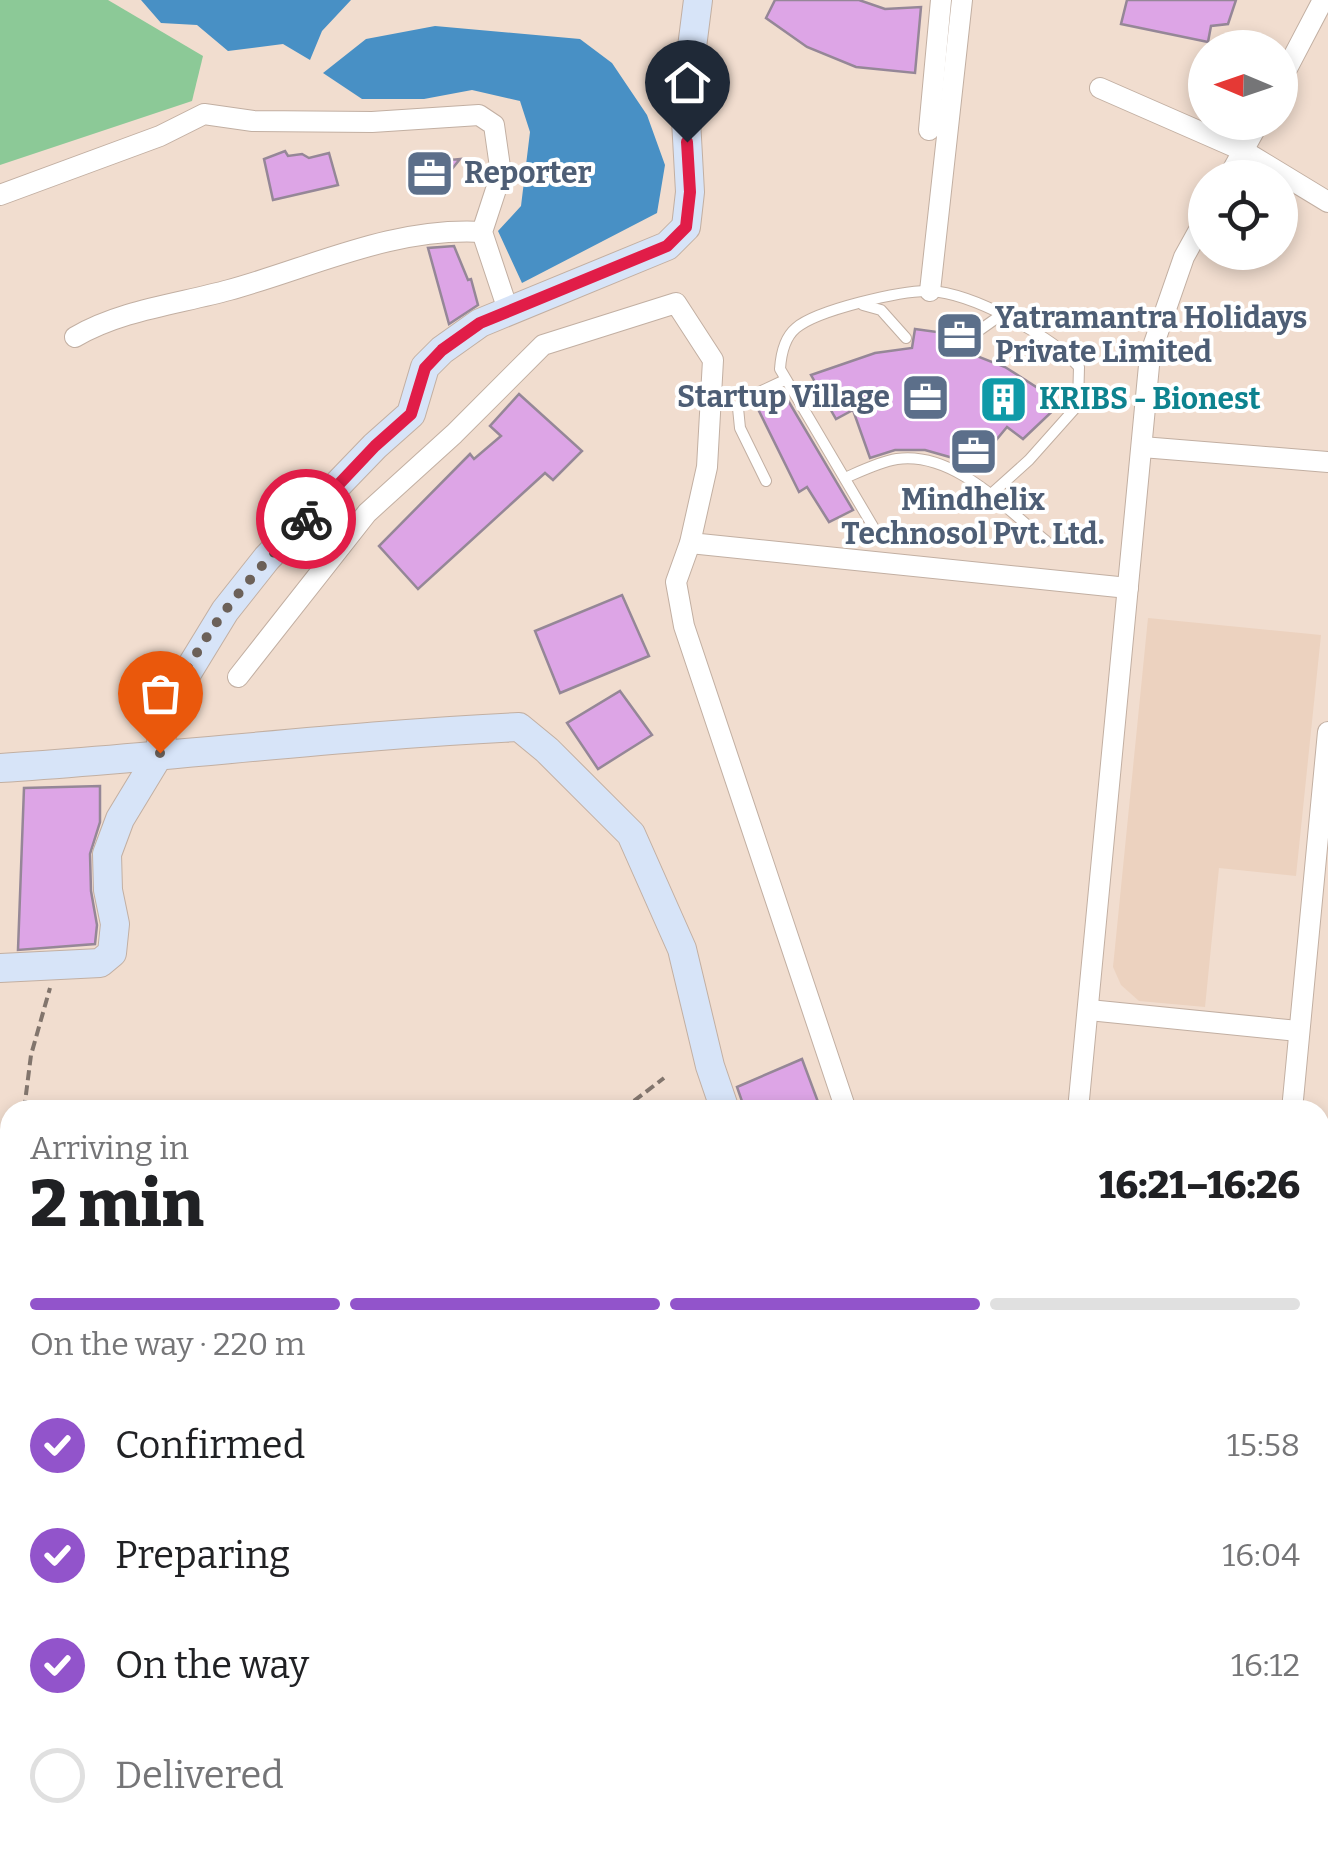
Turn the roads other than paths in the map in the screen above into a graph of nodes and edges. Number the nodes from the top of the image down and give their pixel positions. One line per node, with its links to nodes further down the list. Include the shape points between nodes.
1 (698, 0): 17 (street, via 685,102 686,227 667,246)
2 (941, 0): 7 (street)
3 (962, 0): 15 (street)
4 (1323, 0): 5 (street)
5 (1298, 48)
6 (1100, 88): 9 (street)
7 (929, 130)
8 (1249, 140): 9 (street)
9 (1244, 150): 10 (street); 12 (street)
10 (1238, 160)
11 (0, 195): 13 (street, via 204,114 372,122 479,115 494,125 502,174)
12 (1328, 202)
13 (482, 232): 17 (street); 19 (street, via 394,238 138,312)
14 (1188, 250): 23 (street, via 1150,355)
15 (930, 291): 16 (lane); 18 (lane)
16 (857, 303): 20 (lane, via 881,310); 22 (lane, via 793,330 782,351)
17 (509, 312): 34 (street, via 442,350 425,368 411,414 246,584 181,683 163,725)
18 (1001, 314): 21 (lane); 27 (lane, via 1066,352 1079,368 1080,386 1078,405 1064,424)
19 (75, 337)
20 (906, 338)
21 (967, 339)
22 (785, 380): 25 (lane); 26 (lane, via 738,408 740,428)
23 (1142, 447): 24 (street); 31 (street)
24 (1328, 462)
25 (845, 478): 27 (lane, via 897,459 924,459 955,470); 28 (lane)
26 (766, 481)
27 (990, 496): 29 (lane)
28 (878, 535)
29 (1046, 541)
30 (690, 542): 31 (street); 32 (street, via 706,467 713,360 676,303 543,345 367,513); 40 (street, via 676,582 684,626)
31 (1128, 588): 37 (street)
32 (238, 677)
33 (1328, 732): 38 (street)
34 (160, 753): 35 (street); 36 (street, via 107,854 112,953 100,963); 39 (street, via 519,728 631,834 682,949)
35 (0, 768)
36 (0, 968)
37 (1089, 1010): 38 (street); 41 (street)
38 (1298, 1030): 42 (street)
39 (722, 1100)
40 (843, 1100)
41 (1079, 1100)
42 (1293, 1100)

